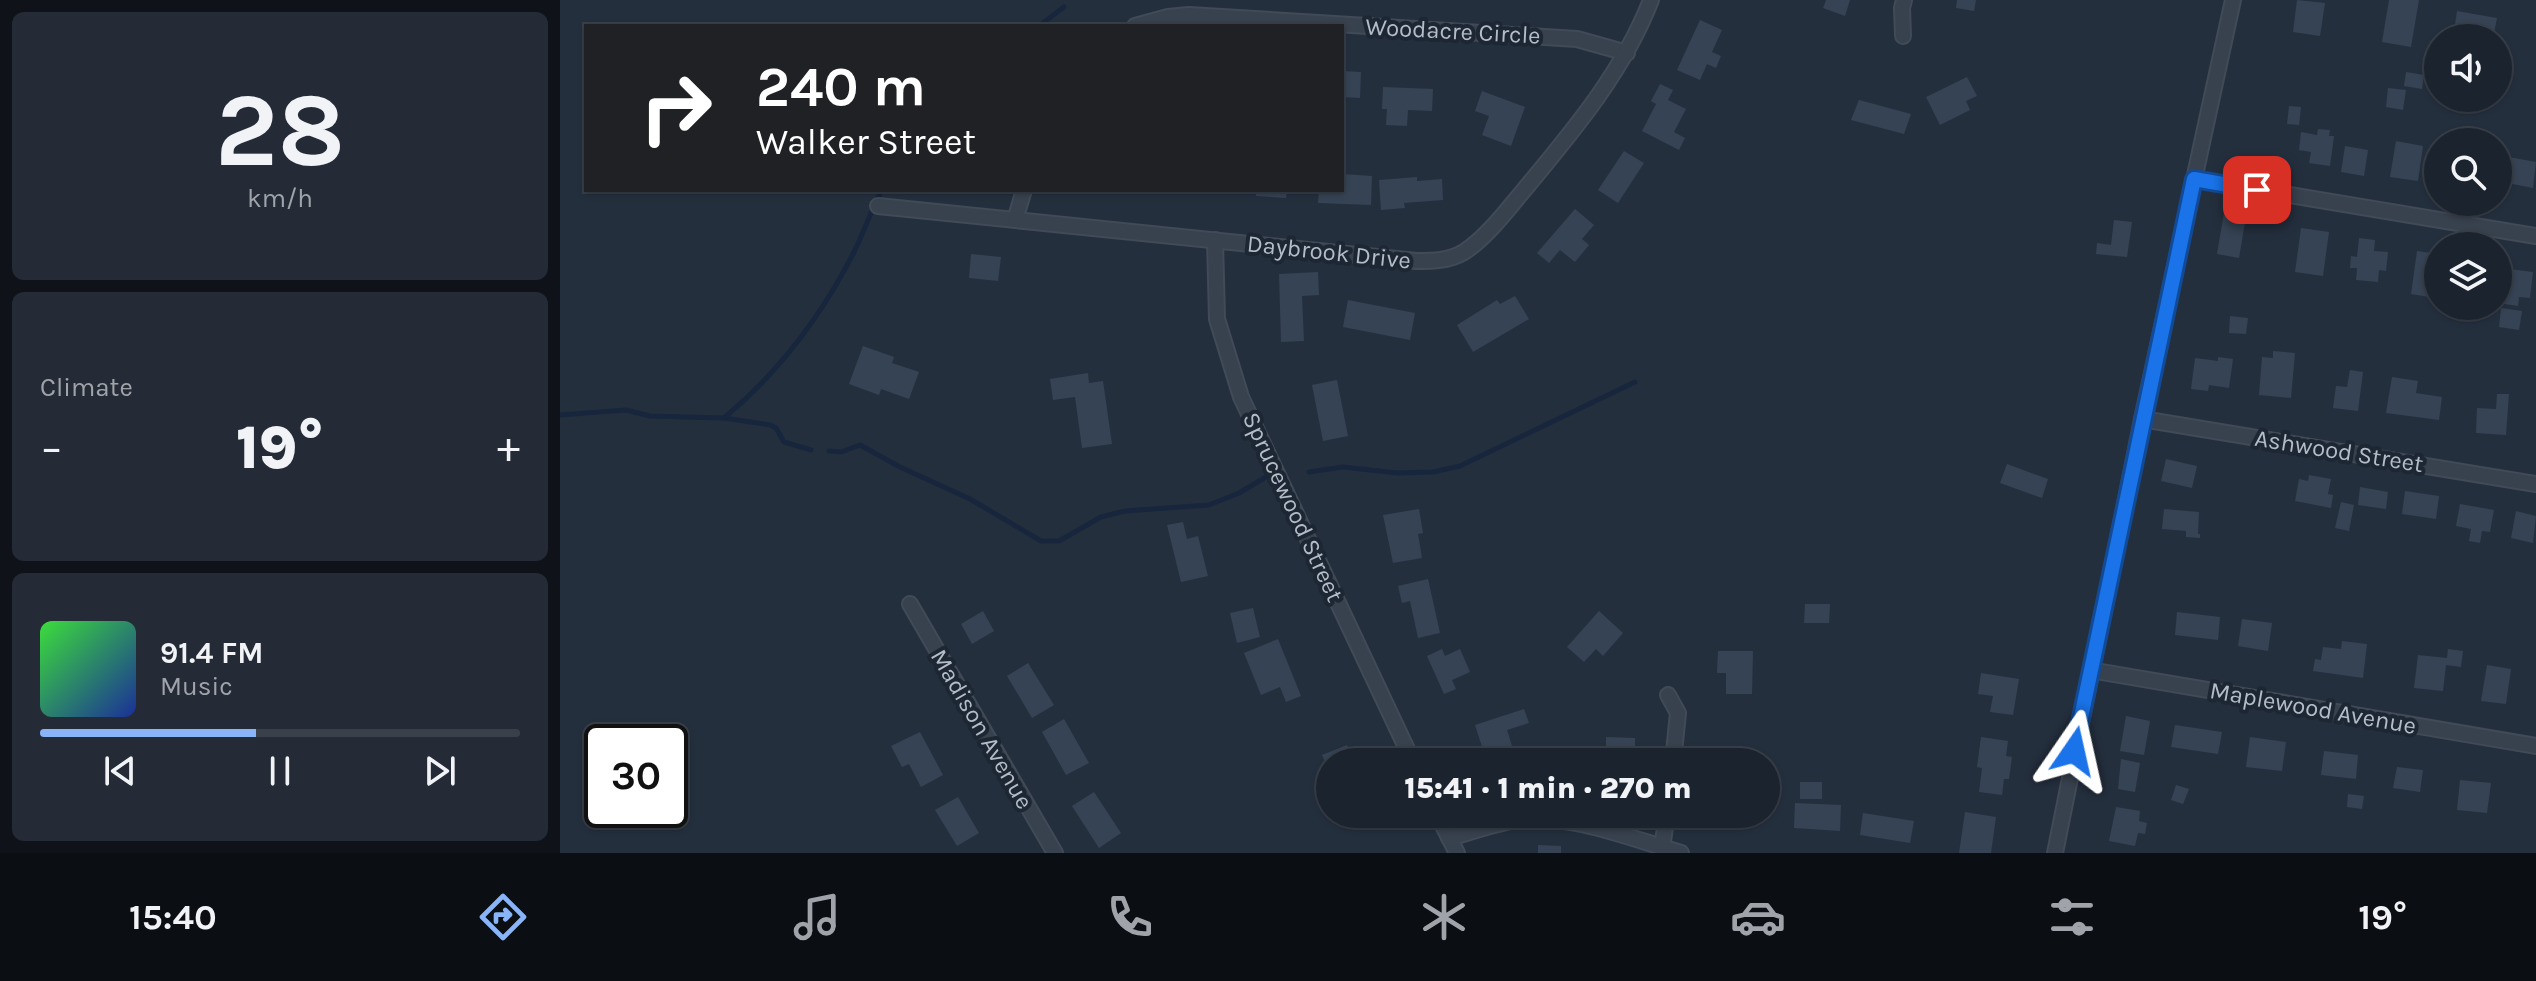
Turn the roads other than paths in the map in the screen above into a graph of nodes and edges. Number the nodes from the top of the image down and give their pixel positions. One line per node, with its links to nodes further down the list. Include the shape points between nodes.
1 (1651, 0): 8 (street, Daybrook Drive)
2 (1904, 0): 7 (street)
3 (2233, 0): 9 (street)
4 (1142, 24): 5 (street, Woodacre Circle, via 1189,15)
5 (1334, 24)
6 (1344, 25): 8 (street, Woodacre Circle, via 1577,39)
7 (1903, 36)
8 (1627, 53): 14 (street, Daybrook Drive, via 1575,129 1461,254 1416,261)
9 (2194, 179): 13 (street); 15 (street)
10 (1023, 192): 12 (street)
11 (878, 206): 12 (street, Daybrook Drive)
12 (1015, 220): 14 (street, Daybrook Drive)
13 (2536, 236)
14 (1215, 240): 21 (street, Sprucewood Street, via 1217,319 1241,397)
15 (2142, 419): 16 (street, Ashwood Street); 18 (street)
16 (2536, 484)
17 (910, 604): 27 (street, Madison Avenue)
18 (2090, 670): 20 (street, Maplewood Avenue); 30 (street)
19 (1668, 695): 22 (street, via 1678,713)
20 (2536, 746)
21 (1406, 748)
22 (1674, 748)
23 (1444, 828): 25 (street)
24 (1665, 828): 26 (street)
25 (1449, 838): 26 (street, via 1517,820 1548,819); 28 (street)
26 (1662, 848): 29 (street)
27 (1055, 853)
28 (1457, 853)
29 (1681, 853)
30 (2055, 853)

